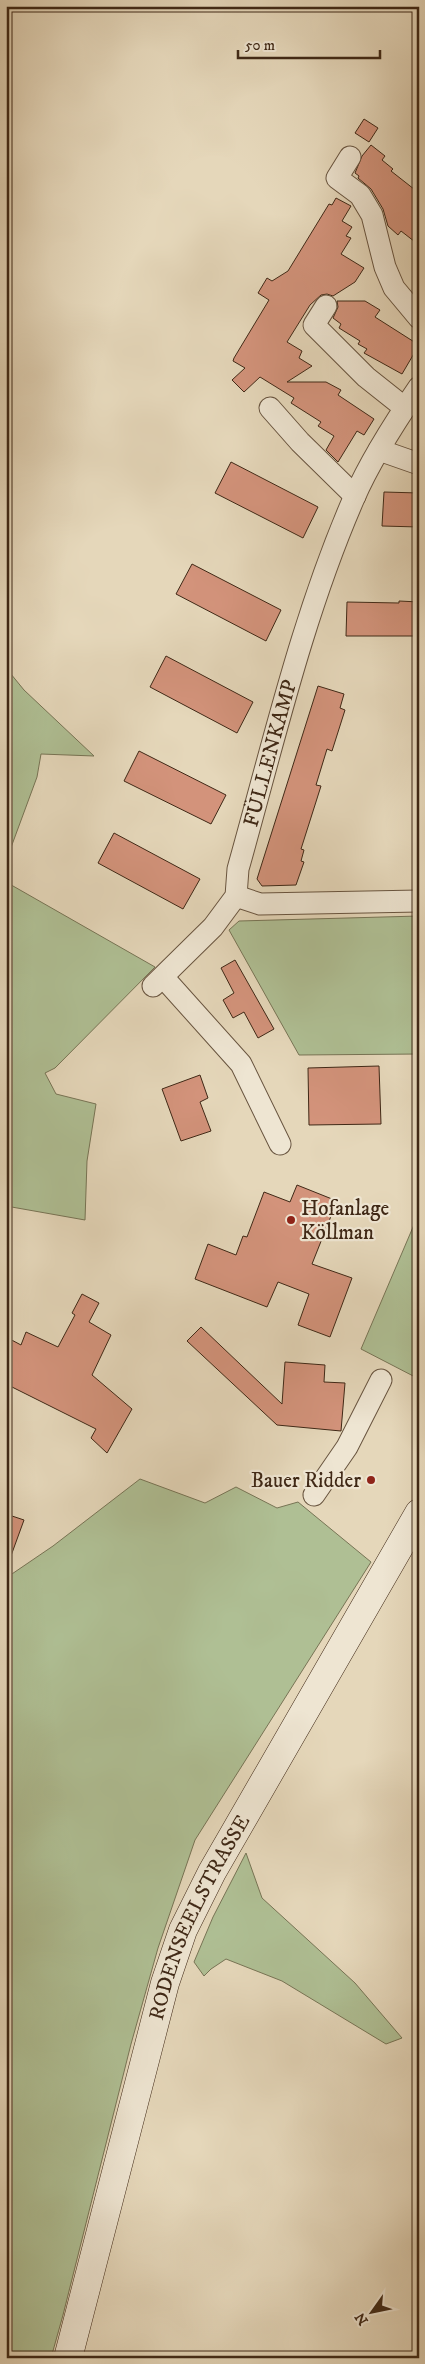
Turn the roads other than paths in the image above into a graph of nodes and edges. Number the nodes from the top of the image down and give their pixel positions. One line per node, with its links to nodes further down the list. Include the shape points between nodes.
1 (350, 157): 3 (street, via 337,178 360,195 372,215 385,267 394,288)
2 (326, 306): 6 (street, via 314,325 366,377)
3 (419, 318)
4 (419, 387): 6 (street, FÜLLENKAMP)
5 (270, 408): 9 (street)
6 (405, 408): 7 (street, FÜLLENKAMP)
7 (379, 450): 8 (street); 9 (street, FÜLLENKAMP)
8 (419, 464)
9 (355, 496): 10 (street, FÜLLENKAMP, via 326,567 300,651 238,869)
10 (236, 896): 11 (street, via 260,904); 12 (street, via 213,927 158,982 242,1064)
11 (419, 901)
12 (280, 1144)
13 (381, 1380): 14 (street, via 347,1447)
14 (314, 1495)
15 (419, 1513): 16 (main road, RODENSEELSTRASSE, via 212,1872 183,1930 165,1983)
16 (68, 2358)

